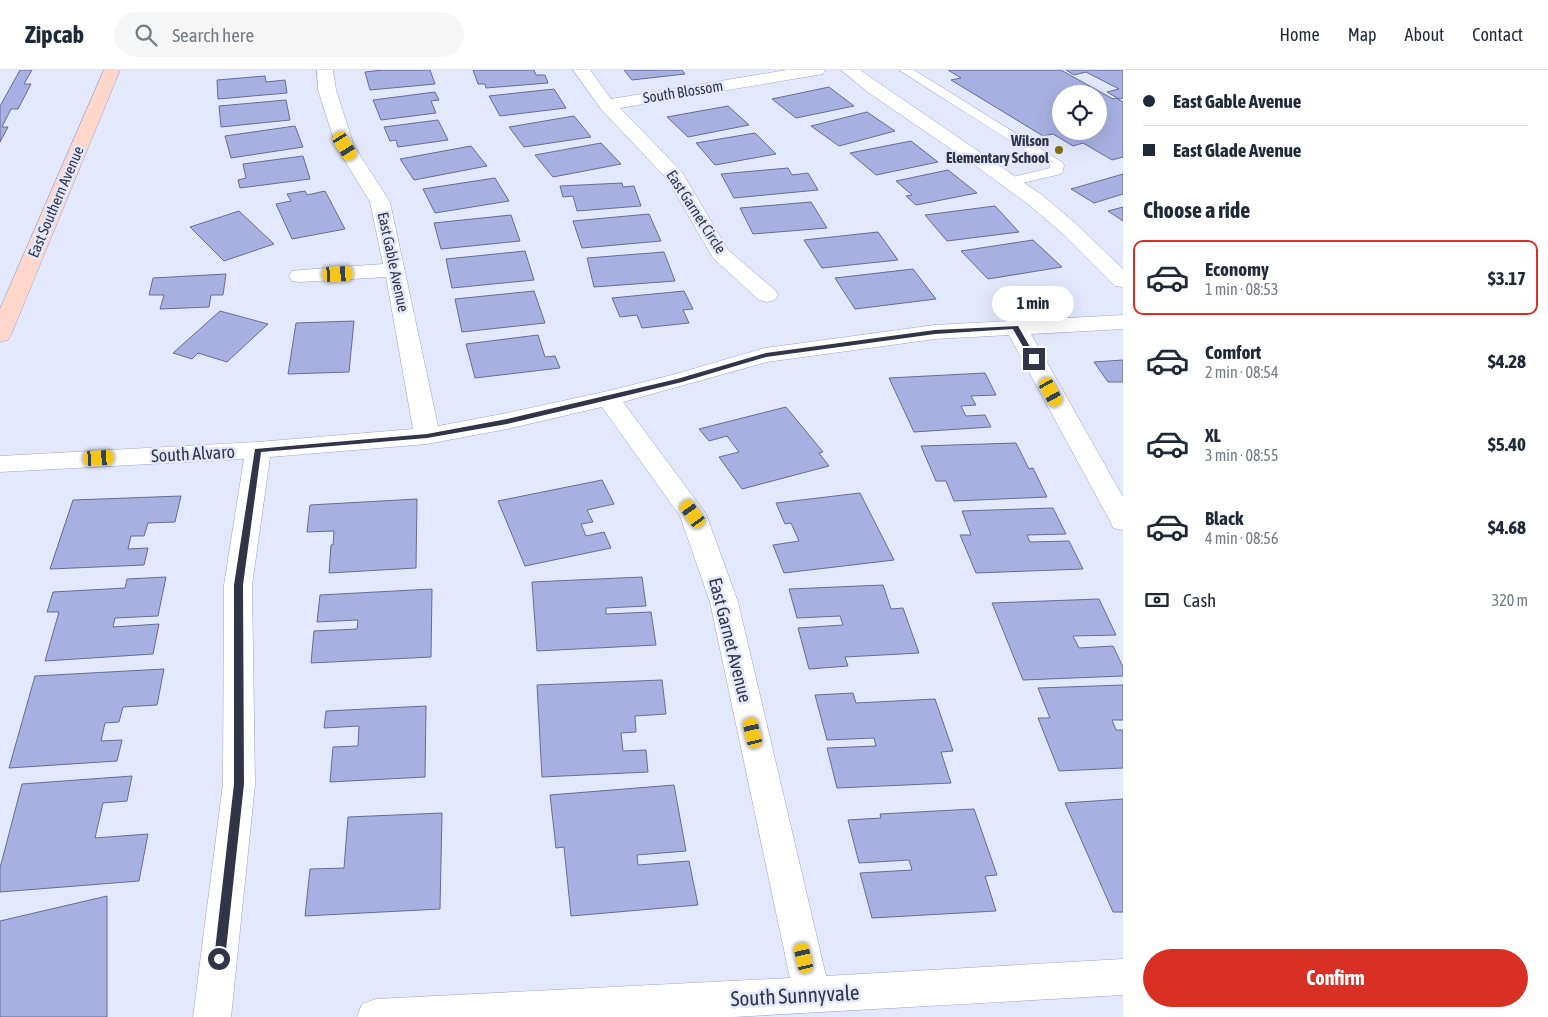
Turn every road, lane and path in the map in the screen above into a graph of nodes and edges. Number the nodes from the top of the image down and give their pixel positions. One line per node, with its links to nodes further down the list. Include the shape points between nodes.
1 (112, 70): 15 (main road, East Southern Avenue)
2 (325, 70): 9 (street, East Gable Avenue, via 327,90 345,146 380,202)
3 (581, 70): 7 (street)
4 (817, 70): 7 (street, South Blossom)
5 (849, 70): 8 (street)
6 (905, 70): 8 (lane, via 1057,165 1056,170)
7 (607, 105): 12 (street, East Garnet Circle, via 675,176 720,254)
8 (1010, 182): 11 (street, via 1060,219)
9 (395, 270): 10 (street); 17 (street, East Gable Avenue)
10 (300, 276)
11 (1123, 281)
12 (767, 295)
13 (1123, 322): 14 (street, South Alvaro)
14 (1016, 327): 16 (street, South Alvaro, via 935,332 766,355); 20 (street)
15 (0, 335)
16 (608, 398): 17 (street, South Alvaro); 22 (street, East Garnet Avenue, via 693,514 724,602)
17 (427, 436): 18 (street, South Alvaro)
18 (258, 450): 19 (street, South Alvaro); 23 (street, via 238,585 239,784)
19 (0, 464)
20 (1123, 521)
21 (1123, 977): 22 (street, South Sunnyvale)
22 (812, 995): 24 (street, South Sunnyvale)
23 (212, 1017)
24 (376, 1017)

